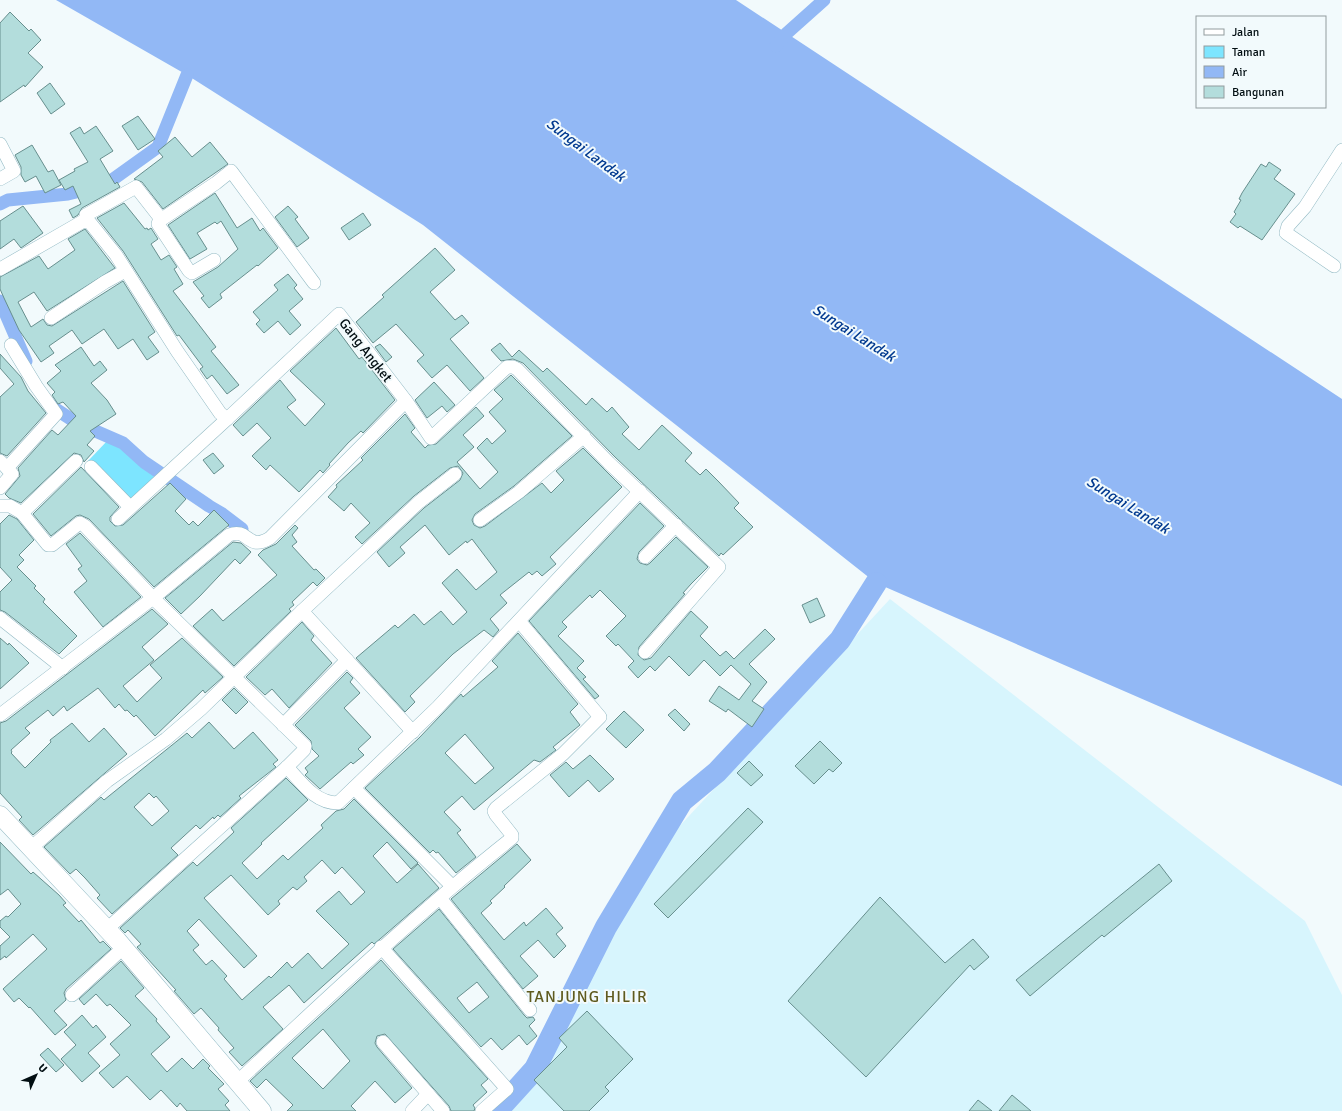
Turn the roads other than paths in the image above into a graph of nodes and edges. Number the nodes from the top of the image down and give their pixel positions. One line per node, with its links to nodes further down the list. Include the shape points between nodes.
1 (0, 144): 3 (street, via 14,171)
2 (1342, 150): 7 (street, via 1305,207 1288,226 1286,233)
3 (0, 179)
4 (87, 219): 5 (street, via 86,215 136,187); 8 (street); 9 (street)
5 (161, 219): 6 (street, via 158,224 189,272 192,273); 10 (street, via 216,184 231,170)
6 (214, 260)
7 (1334, 266)
8 (0, 269)
9 (125, 271): 11 (street); 14 (street, via 177,351 220,413)
10 (314, 283)
11 (51, 318)
12 (12, 345): 17 (street, via 56,414)
13 (406, 401): 14 (street, Gang Angket, via 339,314); 15 (street, Gang Angket, via 432,438 507,367 513,366); 30 (street, via 270,538 262,543 255,543 236,532 228,535)
14 (227, 419): 24 (street)
15 (584, 436): 21 (street, Gang Angket); 27 (street, via 519,492)
16 (76, 461): 25 (street)
17 (3, 464): 20 (street, via 12,474)
18 (91, 467): 24 (street)
19 (455, 474): 31 (street, via 419,502)
20 (0, 488)
21 (640, 491): 28 (street, Gang Angket); 33 (street)
22 (0, 494): 23 (street)
23 (5, 506): 25 (street)
24 (130, 507): 26 (street)
25 (22, 513): 30 (street, via 48,545 52,546 77,525 85,526)
26 (118, 518)
27 (480, 520)
28 (676, 525): 29 (street); 34 (street, Gang Angket, via 719,567)
29 (645, 557)
30 (153, 598): 36 (street); 37 (street)
31 (302, 611): 35 (street); 37 (street)
32 (0, 618): 36 (street)
33 (519, 621): 40 (street); 45 (street, via 600,717 563,754 496,808 496,815 512,838)
34 (645, 652)
35 (348, 660): 39 (street); 40 (street)
36 (63, 668): 38 (street)
37 (233, 678): 39 (street); 44 (street, via 166,739 107,781)
38 (0, 714)
39 (283, 725): 41 (street, via 305,746)
40 (413, 732): 42 (street)
41 (287, 767): 42 (street, via 318,799 327,803 338,803); 47 (street)
42 (354, 788): 45 (street)
43 (0, 815): 44 (street)
44 (31, 848): 47 (street)
45 (452, 886): 46 (street)
46 (440, 898): 48 (street); 51 (street)
47 (107, 929): 49 (street)
48 (381, 947): 53 (street); 58 (street, via 507,1089)
49 (123, 948): 50 (street); 53 (street)
50 (72, 995)
51 (530, 1010)
52 (383, 1042): 54 (street)
53 (237, 1082): 55 (street)
54 (428, 1094): 56 (street); 57 (street)
55 (262, 1111)
56 (412, 1111)
57 (443, 1111)
58 (482, 1111)

